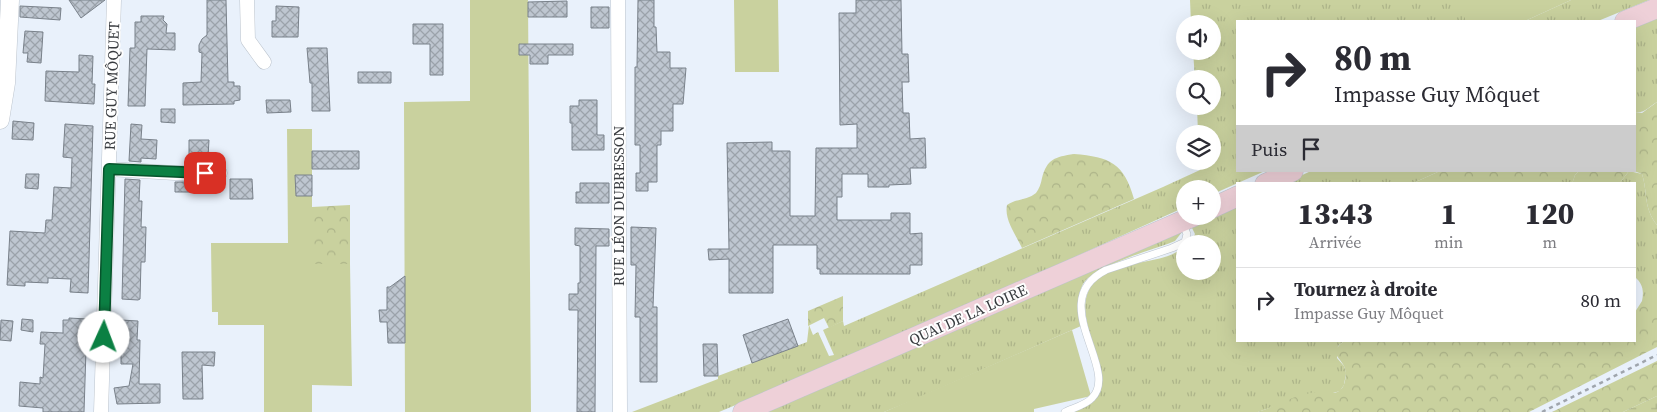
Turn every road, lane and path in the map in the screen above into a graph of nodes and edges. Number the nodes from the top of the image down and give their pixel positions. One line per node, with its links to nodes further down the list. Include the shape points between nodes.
1 (10, 0): 8 (street, via 6,83)
2 (114, 0): 9 (street, RUE GUY MÔQUET)
3 (247, 0): 7 (street, via 248,40)
4 (618, 0): 19 (street, RUE LÉON DUBRESSON)
5 (1657, 8): 6 (main road)
6 (1627, 20)
7 (264, 62)
8 (0, 120)
9 (109, 169): 11 (street); 18 (street, RUE GUY MÔQUET)
10 (1291, 172): 12 (main road)
11 (220, 173)
12 (1269, 182)
13 (1236, 197): 14 (main road)
14 (1221, 204)
15 (1176, 224): 20 (main road, QUAI DE LA LOIRE)
16 (1187, 225): 21 (lane, via 1187,238 1180,244 1106,270 1088,283 1082,297 1082,309 1098,374 1097,391 1092,399)
17 (1657, 355): 22 (path)
18 (101, 412)
19 (620, 412)
20 (743, 412)
21 (1065, 412)
22 (1542, 412)

